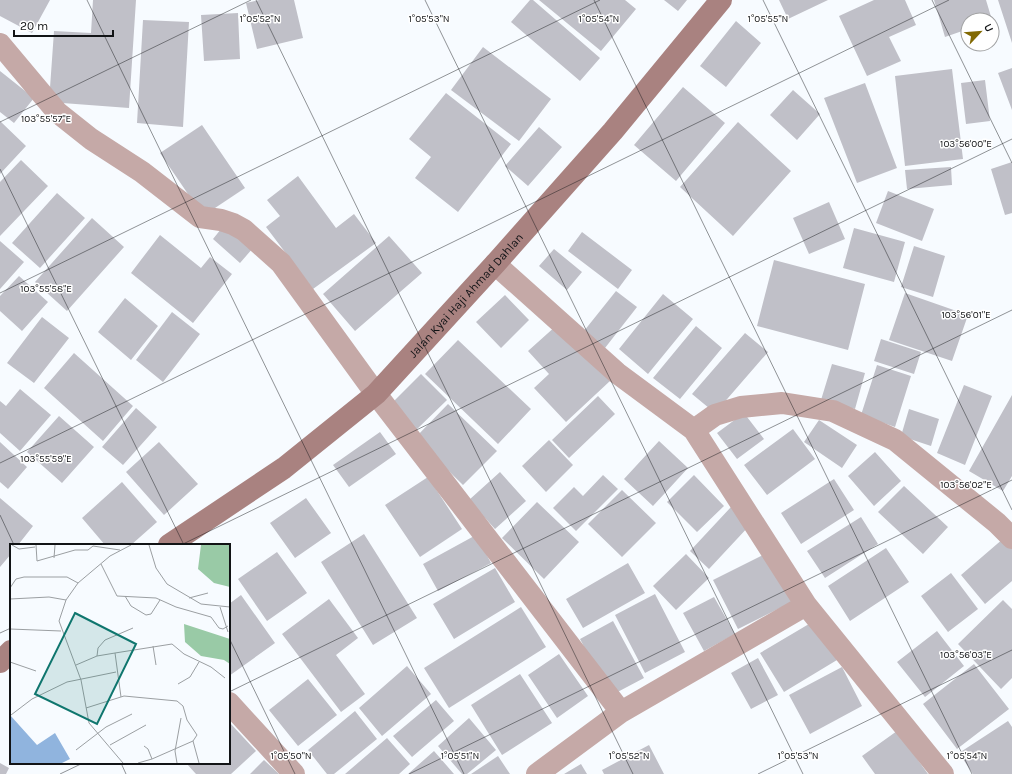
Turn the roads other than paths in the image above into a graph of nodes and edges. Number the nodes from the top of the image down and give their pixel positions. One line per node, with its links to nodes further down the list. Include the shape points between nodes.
1 (720, 0): 3 (main road, Jalan Kyai Haji Ahmad Dahlan, via 613,131)
2 (0, 44): 4 (street, via 57,112 86,135 142,172 200,217 221,220 244,230 281,262)
3 (495, 264): 4 (main road, Jalan Kyai Haji Ahmad Dahlan); 5 (street, via 617,373)
4 (376, 394): 7 (main road, Jalan Kyai Haji Ahmad Dahlan, via 284,468); 12 (street)
5 (694, 430): 6 (street, via 715,415 741,407 782,403 833,411 895,440); 8 (street)
6 (1012, 538)
7 (170, 544)
8 (806, 605): 12 (street); 15 (street)
9 (10, 652): 10 (main road)
10 (0, 662)
11 (230, 704): 13 (street)
12 (621, 712): 14 (street)
13 (294, 774)
14 (537, 774)
15 (943, 774)

